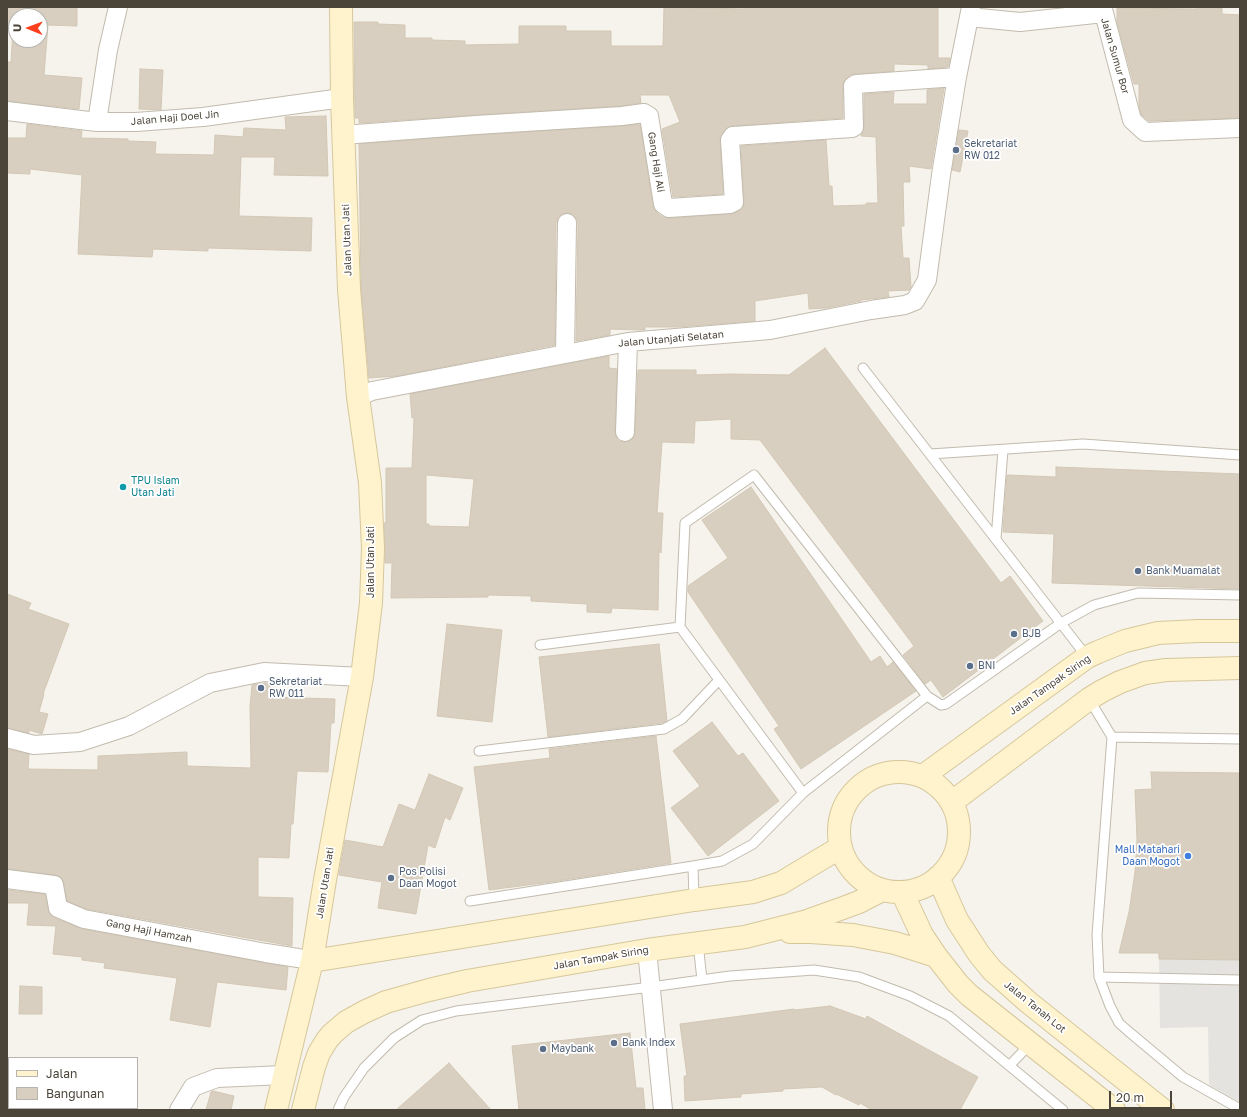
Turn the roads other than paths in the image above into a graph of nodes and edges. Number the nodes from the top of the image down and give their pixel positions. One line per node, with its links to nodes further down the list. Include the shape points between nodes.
1 (118, 7): 7 (street, via 108,50)
2 (340, 7): 5 (main road, Jalan Utan Jati)
3 (970, 12): 4 (street, Jalan Sumur Bor); 8 (street, Jalan Sumur Bor, via 1020,22 1104,14 1132,120 1145,132)
4 (957, 77): 9 (street, Gang Haji Ali, via 856,84 853,86 852,128 733,136 730,140 734,202 730,204 669,208 663,204 649,116 644,113); 11 (street, Jalan Sumur Bor, via 927,280)
5 (342, 98): 7 (street, Jalan Haji Doel Jin, via 203,117); 9 (main road, Jalan Utan Jati)
6 (7, 111): 7 (street, Jalan Haji Doel Jin)
7 (97, 122)
8 (1240, 128)
9 (343, 135): 15 (main road, Jalan Utan Jati, via 349,289)
10 (567, 224): 13 (street)
11 (915, 301): 12 (street, Jalan Utanjati Selatan, via 770,330)
12 (628, 342): 13 (street, Jalan Utanjati Selatan); 16 (street)
13 (565, 354): 15 (street, Jalan Utanjati Selatan, via 372,391)
14 (863, 368): 18 (lane)
15 (358, 397): 28 (main road, Jalan Utan Jati, via 370,483 373,548 371,603)
16 (625, 432)
17 (1003, 450): 18 (lane); 19 (lane, via 1083,444); 20 (lane)
18 (930, 454): 20 (lane)
19 (1240, 455)
20 (996, 539): 22 (lane)
21 (1240, 595): 22 (lane, via 1138,593 1094,605)
22 (1061, 623): 26 (lane); 30 (lane, via 946,704 941,705)
23 (680, 627): 25 (lane); 29 (lane); 30 (lane, via 685,523 754,474)
24 (1240, 631): 26 (main road, Jalan Tampak Siring, via 1158,633 1113,645)
25 (540, 645)
26 (1087, 657): 36 (main road, Jalan Tampak Siring)
27 (1240, 668): 31 (main road, via 1166,670 1145,674 1120,682)
28 (362, 677): 33 (street, via 264,672 210,683 129,726 80,742 34,745); 46 (main road, Jalan Utan Jati)
29 (719, 680): 35 (lane, via 682,719 664,729); 37 (lane)
30 (927, 696): 37 (lane)
31 (1089, 699): 32 (lane); 38 (main road)
32 (1112, 737): 34 (lane); 53 (lane, via 1097,935)
33 (7, 738)
34 (1240, 739)
35 (479, 751)
36 (923, 776): 38 (main road, via 944,791); 39 (main road, via 907,772 890,772 874,777 860,786 849,798 842,814 839,830)
37 (803, 793): 40 (lane, via 753,844 722,861)
38 (952, 802): 41 (main road, via 958,819 956,854 947,869)
39 (841, 847): 43 (main road, via 850,866 864,881); 44 (main road, via 781,883 753,892)
40 (693, 866): 44 (lane); 45 (lane)
41 (938, 877): 43 (main road, via 913,891); 68 (main road, Jalan Tanah Lot, via 957,920 978,954 992,970)
42 (7, 879): 52 (street, Gang Haji Hamzah, via 54,885 58,908 84,919)
43 (892, 891): 47 (main road, Jalan Tampak Siring, via 804,922); 51 (main road)
44 (694, 900): 50 (main road)
45 (470, 901)
46 (319, 920): 50 (main road, via 327,942 338,950); 52 (main road, Jalan Utan Jati)
47 (745, 937): 48 (main road, Jalan Tampak Siring); 51 (main road, via 811,932 853,935 895,943)
48 (698, 943): 49 (main road, Jalan Tampak Siring); 54 (lane)
49 (648, 950): 56 (street); 63 (main road, Jalan Tampak Siring, via 466,982 386,1002 358,1015 338,1028 327,1040 314,1067)
50 (352, 955): 52 (main road)
51 (936, 956): 57 (main road, via 969,995)
52 (312, 961): 59 (main road, Jalan Utan Jati)
53 (1099, 977): 55 (lane); 60 (lane, via 1110,1006 1119,1023 1128,1032 1183,1076)
54 (702, 980): 56 (lane); 58 (lane, via 814,970 859,977 910,996 949,1016)
55 (1240, 980)
56 (651, 987): 64 (lane, via 456,1011 422,1020 394,1038 364,1068 344,1096); 65 (street)
57 (1031, 1044): 58 (lane); 67 (main road)
58 (1010, 1066): 66 (lane)
59 (284, 1075): 61 (street, via 217,1078 193,1087); 62 (main road, Jalan Utan Jati)
60 (1240, 1109)
61 (179, 1110)
62 (276, 1110)
63 (303, 1110)
64 (338, 1110)
65 (663, 1110)
66 (1063, 1110)
67 (1114, 1110)
68 (1163, 1110)

